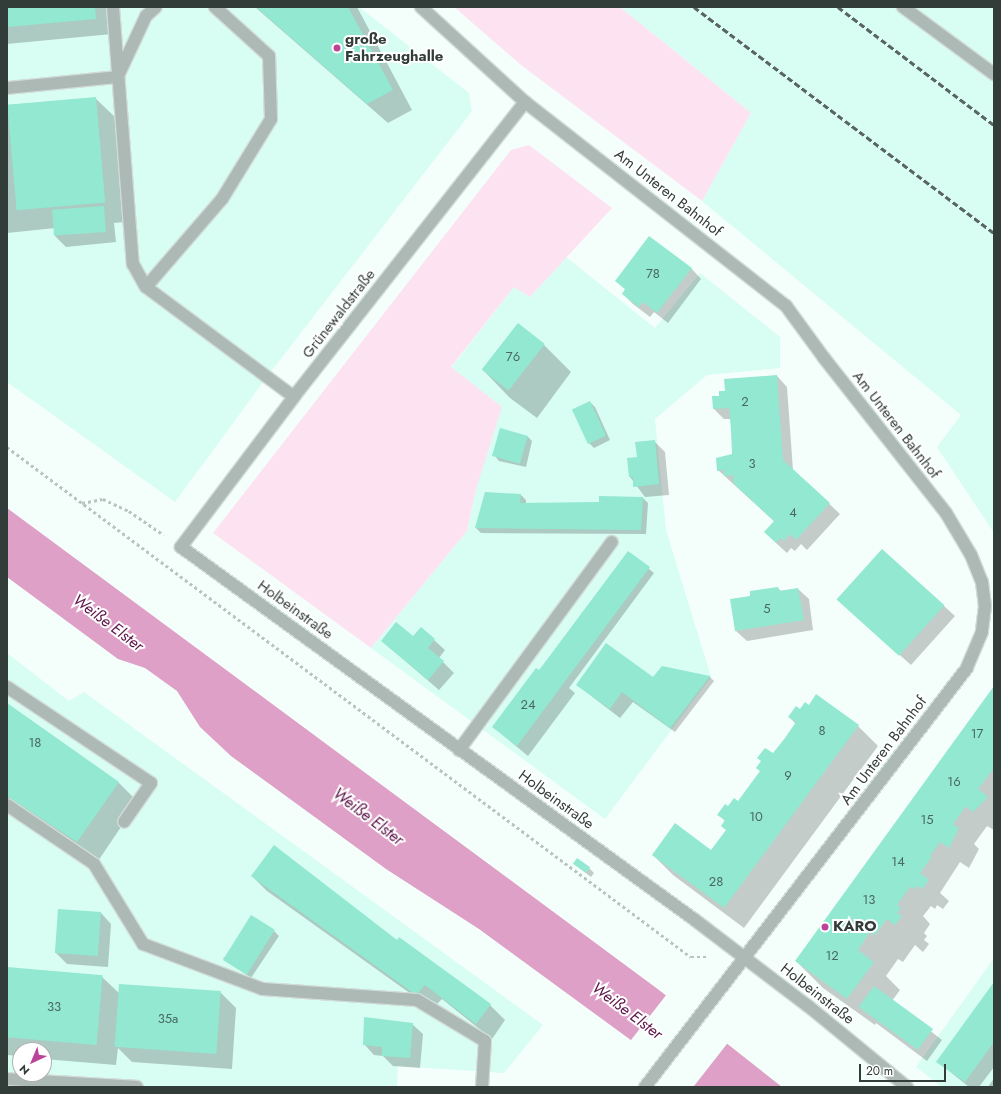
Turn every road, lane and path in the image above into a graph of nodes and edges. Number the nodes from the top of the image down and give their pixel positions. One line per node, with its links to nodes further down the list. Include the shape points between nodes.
1 (113, 7): 7 (street)
2 (156, 7): 7 (street, via 146,16)
3 (215, 7): 10 (street, via 269,56 272,119 222,199)
4 (421, 7): 9 (street, Am Unteren Bahnhof)
5 (903, 7): 6 (street)
6 (994, 74)
7 (117, 77): 8 (street); 10 (street, via 133,264)
8 (7, 88)
9 (525, 102): 11 (street, Grünewaldstraße); 20 (street, Am Unteren Bahnhof, via 786,306 828,364 946,513 971,555 982,582 985,606 982,632 967,668)
10 (146, 287): 11 (street)
11 (294, 397): 15 (street, Grünewaldstraße)
12 (7, 447): 13 (path)
13 (82, 503): 15 (path, via 103,500 129,511); 20 (path, via 691,957)
14 (612, 542): 17 (street)
15 (181, 547): 17 (street, Holbeinstraße)
16 (7, 687): 19 (street, via 151,783)
17 (459, 750): 20 (street, Holbeinstraße)
18 (7, 805): 24 (street, via 94,864 143,944 263,989 417,1000 485,1042)
19 (124, 822)
20 (746, 959): 25 (street, Am Unteren Bahnhof); 26 (street, Holbeinstraße)
21 (7, 1079): 22 (street)
22 (113, 1086): 23 (street)
23 (137, 1087)
24 (482, 1087)
25 (645, 1087)
26 (907, 1087)

